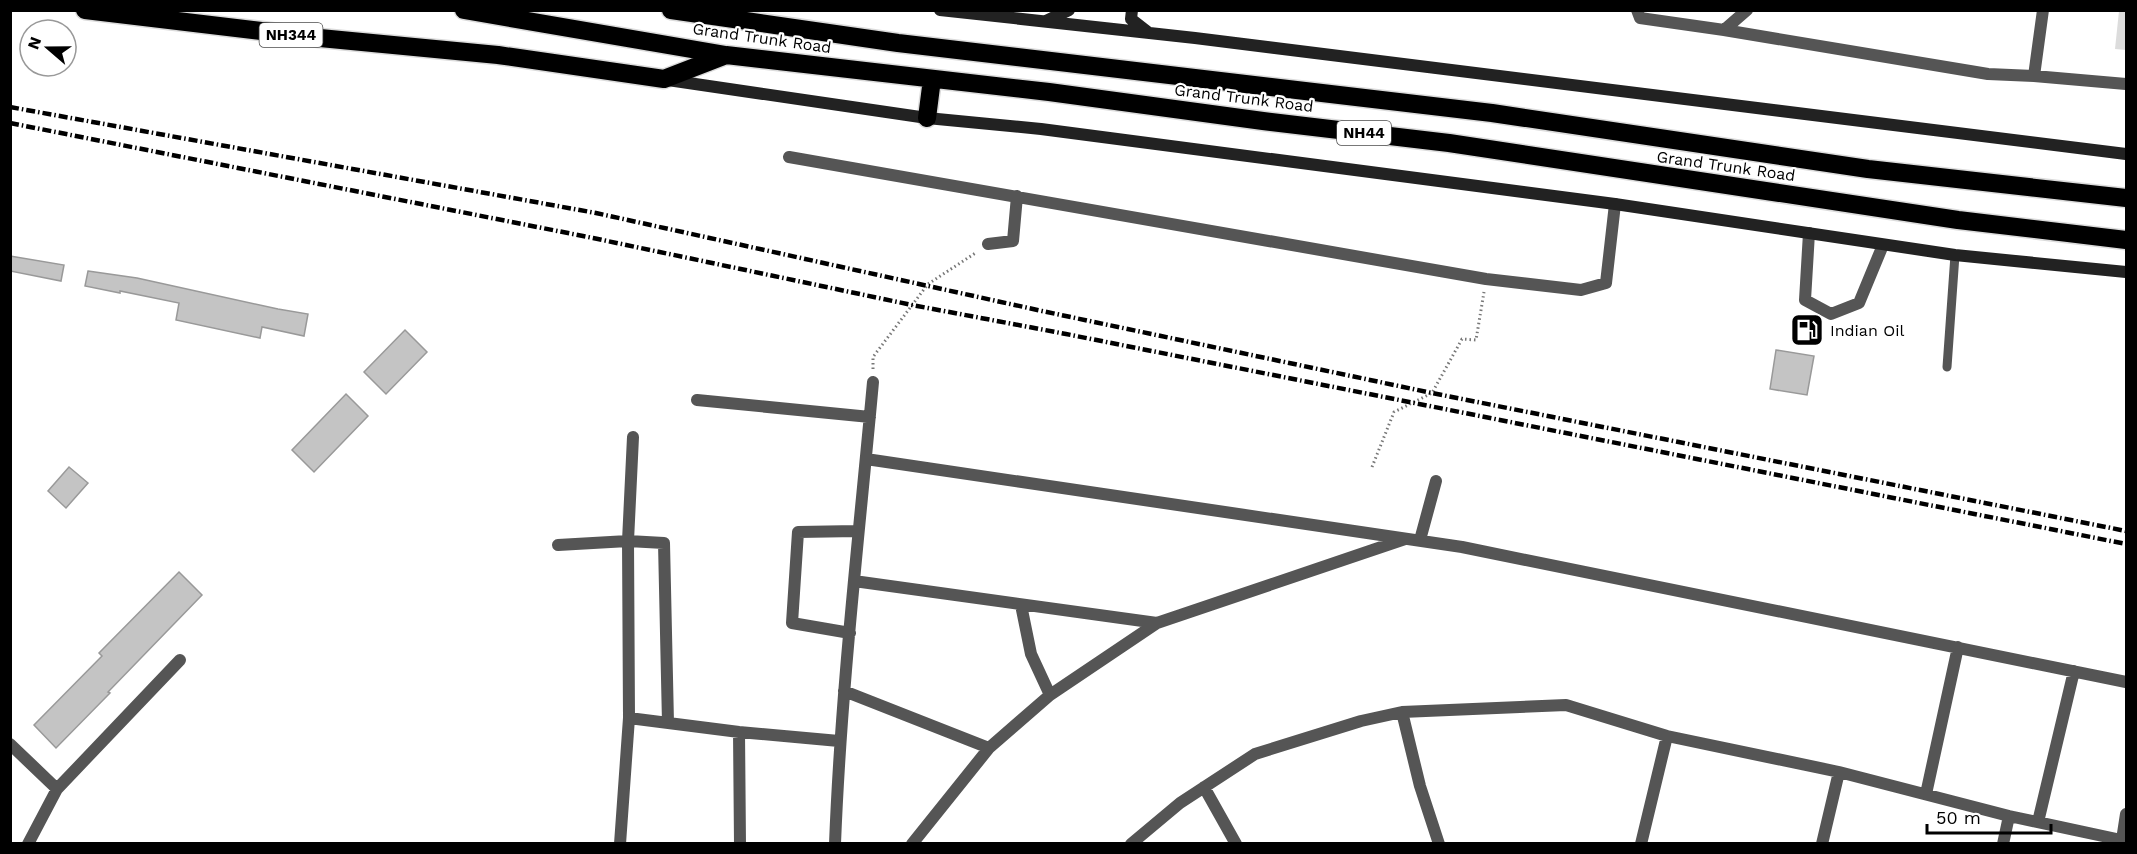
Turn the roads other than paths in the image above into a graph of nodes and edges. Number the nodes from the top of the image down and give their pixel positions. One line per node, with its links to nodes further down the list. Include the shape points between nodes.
1 (85, 10): 17 (highway, NH344, via 498,55)
2 (464, 10): 14 (highway, Grand Trunk Road / NH44)
3 (671, 10): 23 (highway, Grand Trunk Road / NH44, via 898,43 1492,113 1868,169)
4 (940, 10): 10 (street)
5 (1069, 10): 11 (street)
6 (1132, 10): 13 (street, via 1131,19)
7 (1638, 10): 12 (street, via 1640,18)
8 (1747, 10): 12 (street)
9 (2043, 10): 15 (street)
10 (1027, 15): 11 (street)
11 (1045, 22): 13 (street)
12 (1724, 30): 15 (street, via 1988,74)
13 (1150, 33): 20 (street)
14 (726, 55): 16 (highway, Grand Trunk Road / NH44); 17 (highway, NH344)
15 (2034, 76): 18 (street)
16 (932, 79): 19 (highway); 26 (highway, Grand Trunk Road / NH44, via 1449,143 1958,220)
17 (664, 80): 19 (street)
18 (2127, 84)
19 (927, 118): 24 (street, via 1041,129)
20 (2127, 154)
21 (789, 157): 22 (street)
22 (1017, 196): 24 (street, via 1486,279 1581,290 1606,283); 27 (street, via 1014,241)
23 (2127, 198)
24 (1615, 204): 25 (street)
25 (1809, 233): 28 (street); 28 (street, via 1805,300 1831,314 1859,303)
26 (2127, 240)
27 (988, 244)
28 (1883, 245): 29 (street)
29 (1955, 255): 30 (street); 31 (lane)
30 (2127, 272)
31 (1947, 367)
32 (873, 382): 34 (street)
33 (697, 400): 34 (street)
34 (870, 417): 36 (street)
35 (633, 436): 40 (street)
36 (866, 459): 38 (street); 39 (street)
37 (1436, 482): 39 (street)
38 (857, 531): 42 (street); 45 (street, via 798,532 792,623)
39 (1415, 539): 44 (street); 46 (street)
40 (628, 541): 41 (street); 53 (street); 54 (street, via 664,543)
41 (558, 545)
42 (854, 581): 43 (street); 45 (street)
43 (1021, 605): 44 (street); 51 (street, via 1031,654)
44 (1157, 623): 51 (street)
45 (850, 633): 50 (street)
46 (1958, 646): 48 (street); 63 (street)
47 (180, 660): 62 (street)
48 (2074, 671): 49 (street); 66 (street)
49 (2127, 682)
50 (844, 691): 57 (street); 59 (street)
51 (1050, 696): 59 (street)
52 (1402, 712): 56 (street, via 1566,705); 61 (street, via 1256,754); 75 (street)
53 (629, 718): 54 (street); 69 (street)
54 (668, 723): 55 (street)
55 (739, 732): 57 (street); 70 (street)
56 (1667, 736): 60 (street); 76 (street)
57 (839, 741): 71 (street)
58 (10, 744): 62 (street)
59 (989, 748): 72 (street)
60 (1839, 772): 63 (street); 77 (street)
61 (1204, 788): 73 (street); 74 (street)
62 (57, 789): 68 (street)
63 (1926, 794): 65 (street)
64 (2127, 814): 67 (street)
65 (2009, 816): 66 (street); 78 (street)
66 (2038, 822): 67 (street)
67 (2124, 840)
68 (28, 843)
69 (620, 843)
70 (740, 843)
71 (835, 843)
72 (912, 843)
73 (1131, 843)
74 (1236, 843)
75 (1439, 843)
76 (1641, 843)
77 (1822, 843)
78 (2003, 843)

